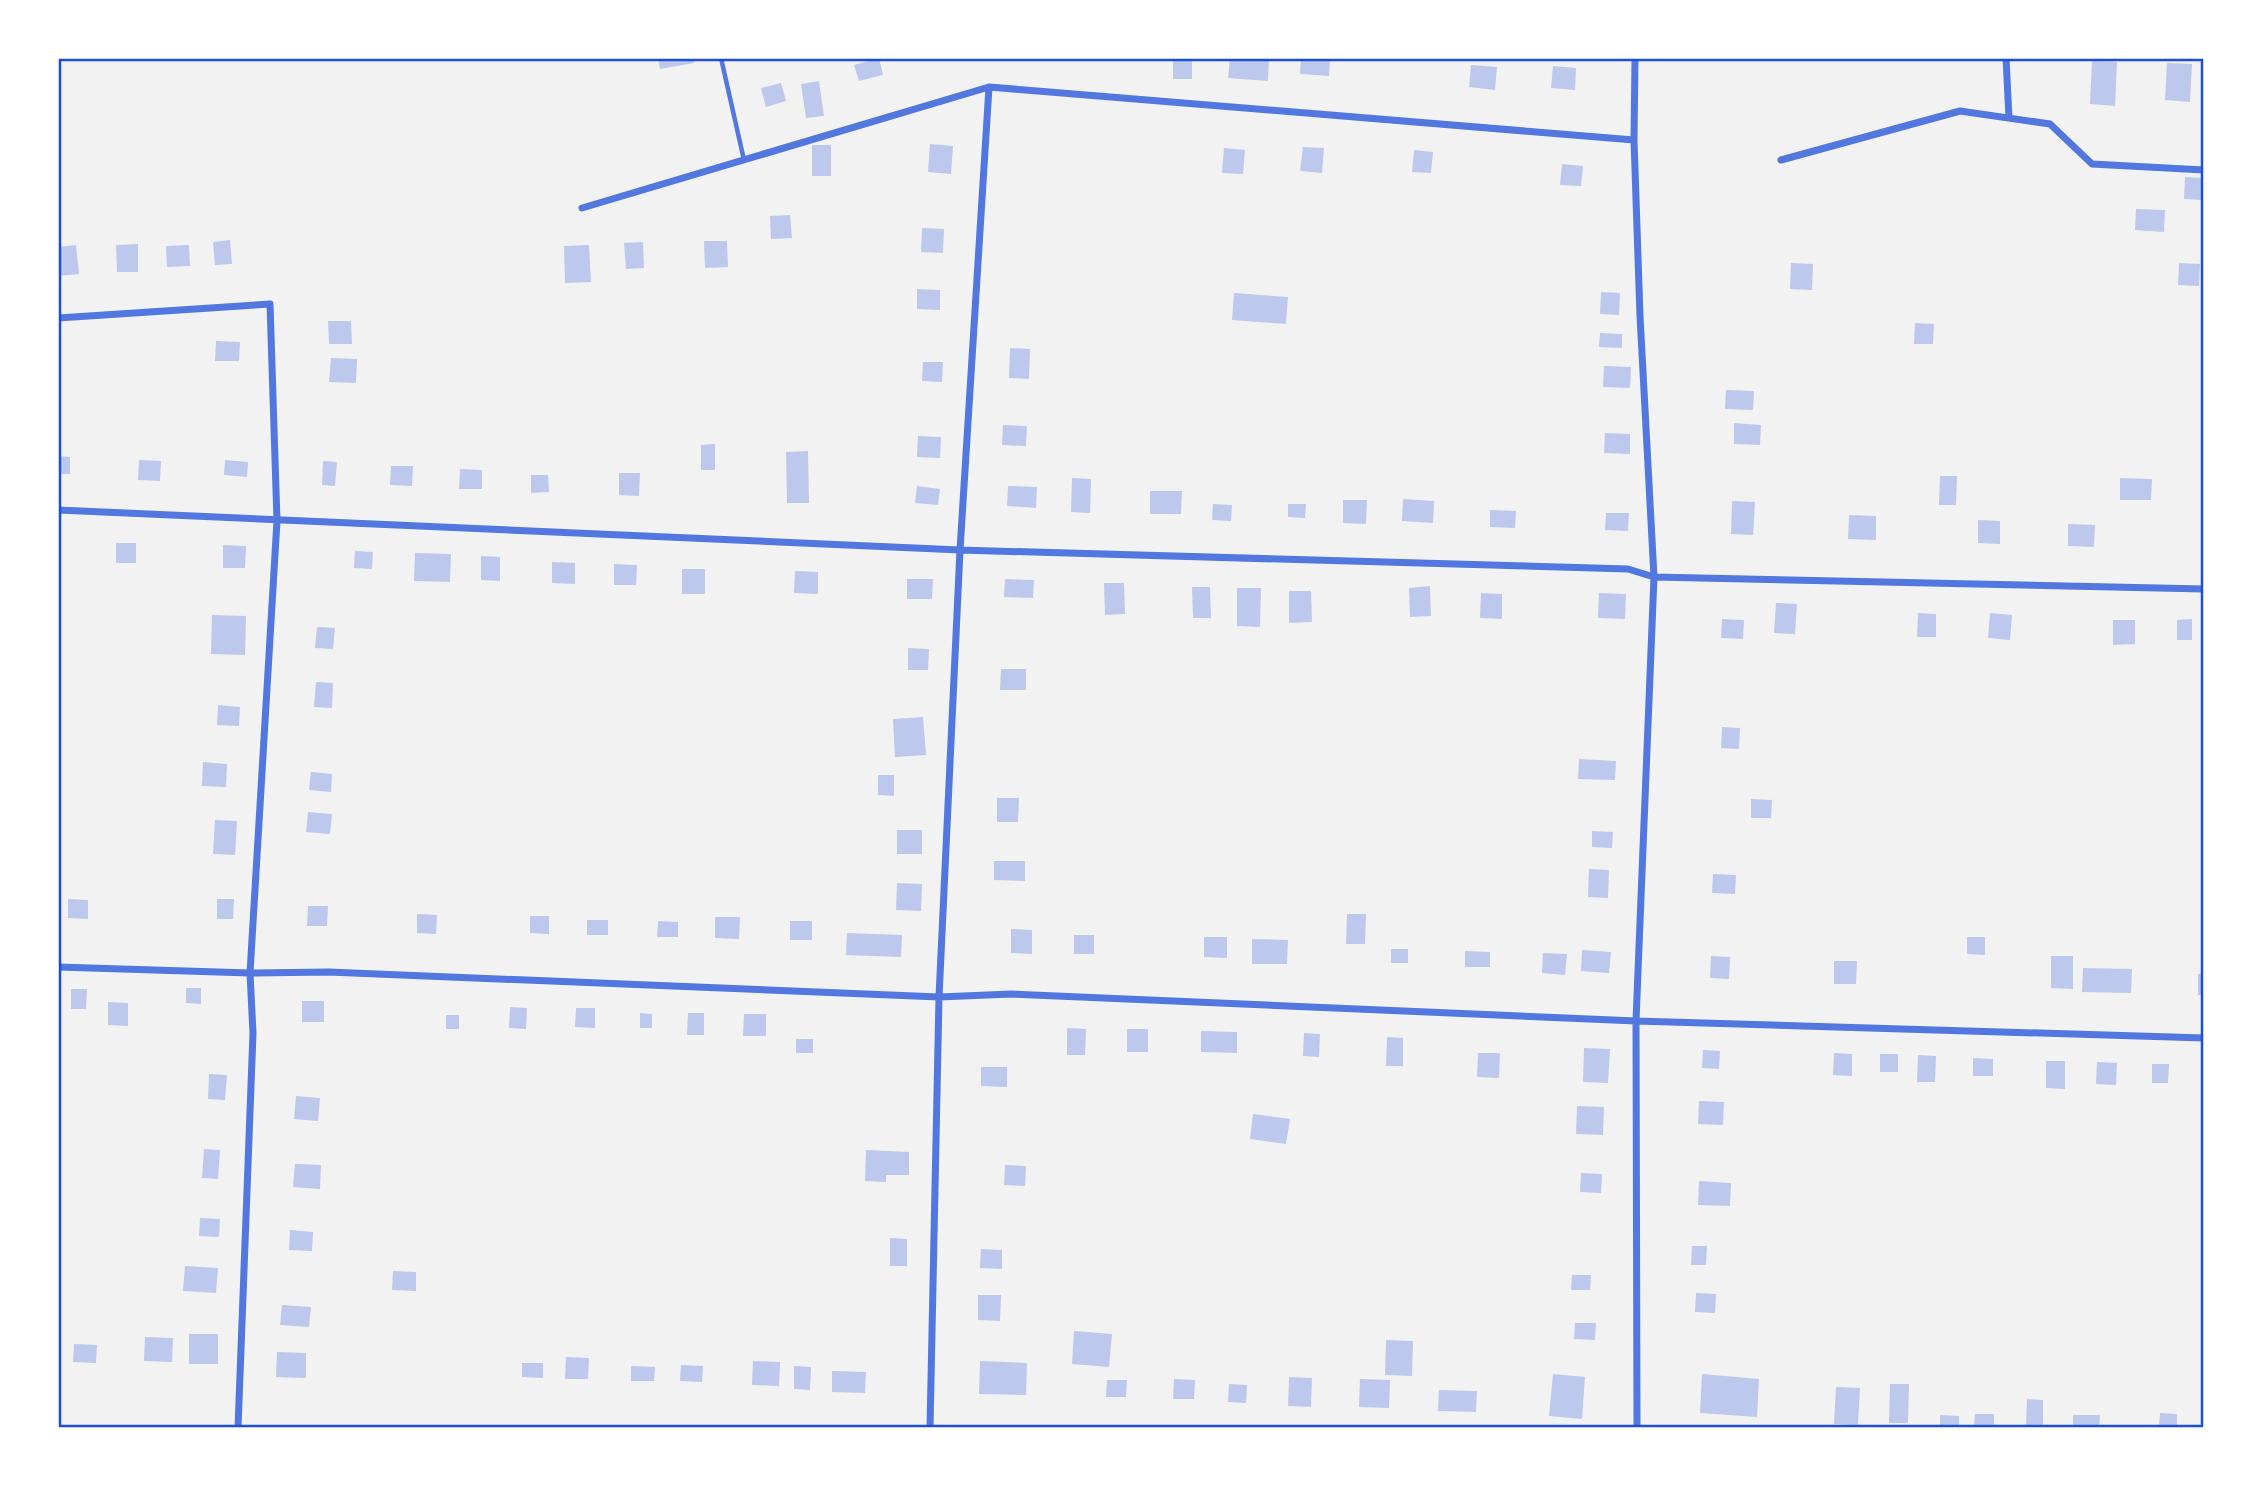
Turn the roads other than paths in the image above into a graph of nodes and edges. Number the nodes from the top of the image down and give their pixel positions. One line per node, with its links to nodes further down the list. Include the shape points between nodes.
1 (721, 58): 7 (lane)
2 (1635, 58): 6 (street)
3 (2006, 58): 5 (street)
4 (989, 87): 6 (street); 7 (street); 14 (street)
5 (2009, 118): 8 (street, via 1960,111); 9 (street, via 2050,124 2092,164)
6 (1634, 140): 15 (street)
7 (744, 160): 10 (street)
8 (1781, 160)
9 (2204, 170)
10 (582, 208)
11 (58, 318): 13 (street, via 270,304)
12 (58, 510): 13 (street)
13 (277, 521): 14 (street); 18 (street)
14 (960, 550): 15 (street, via 1628,569); 19 (street)
15 (1654, 577): 16 (street); 20 (street)
16 (2204, 589)
17 (58, 967): 18 (street)
18 (250, 973): 19 (street, via 329,972); 22 (street, via 252,1046)
19 (939, 997): 20 (street, via 1011,994); 23 (street)
20 (1636, 1021): 21 (street); 24 (street)
21 (2204, 1038)
22 (237, 1428)
23 (930, 1428)
24 (1637, 1428)

